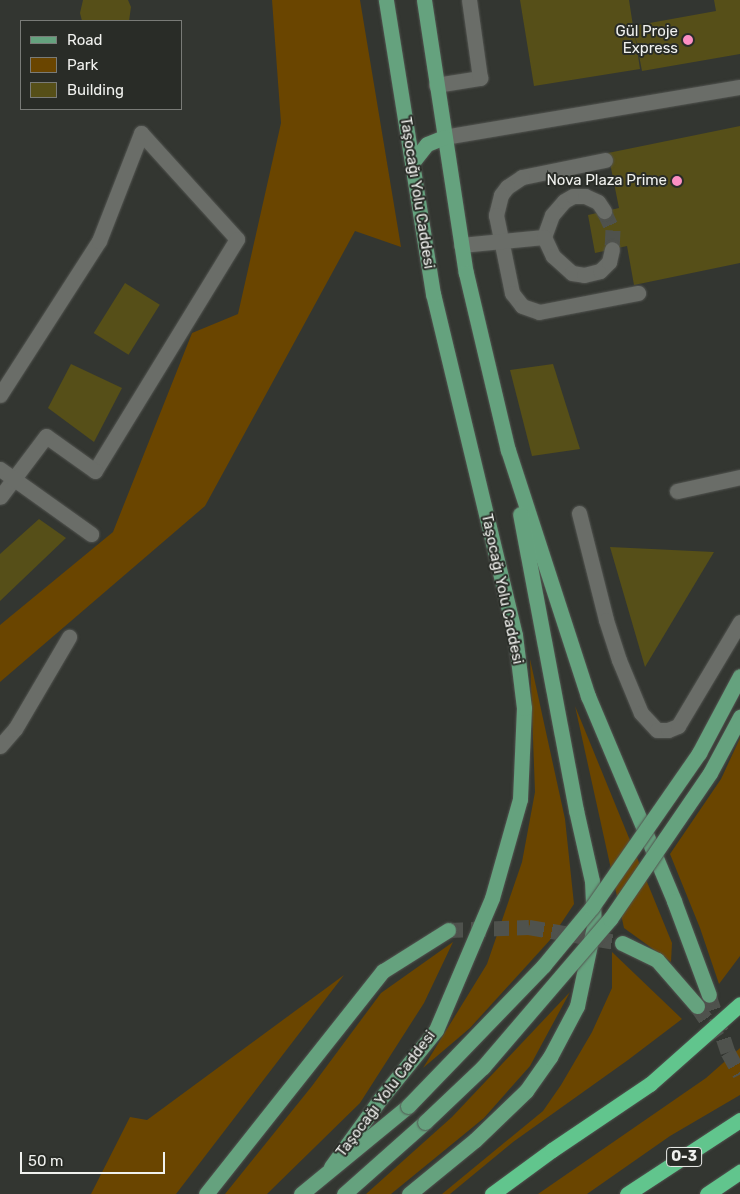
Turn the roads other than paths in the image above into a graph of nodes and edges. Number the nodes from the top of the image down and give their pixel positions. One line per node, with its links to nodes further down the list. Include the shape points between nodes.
1 (386, 0): 8 (main road, Taşocağı Yolu Caddesi)
2 (424, 0): 4 (main road)
3 (469, 0): 4 (street, via 480,78)
4 (436, 85): 6 (main road)
5 (740, 87): 6 (street)
6 (444, 137): 8 (main road, via 427,144); 12 (main road)
7 (605, 160): 11 (street, via 514,181 501,195 497,205)
8 (412, 163): 35 (main road, Taşocağı Yolu Caddesi, via 433,294 514,635 524,708 520,799 492,898 436,1030)
9 (604, 211): 10 (street, via 598,202 585,196 573,196 552,215)
10 (544, 237): 11 (street); 13 (street, via 553,256 572,273 584,275 600,271 608,262)
11 (502, 241): 12 (street); 14 (street, via 512,293 530,311 548,311)
12 (462, 245): 16 (main road)
13 (612, 249)
14 (638, 293)
15 (0, 395): 19 (street, via 99,241 141,133 237,239 95,471 46,436)
16 (508, 450): 31 (main road, via 588,696 671,893); 40 (main road, via 592,881 594,926 577,1006 550,1057 526,1091 475,1140)
17 (0, 469): 19 (street)
18 (740, 477): 20 (street)
19 (13, 478): 21 (street); 23 (street)
20 (677, 491)
21 (0, 496)
22 (579, 512): 24 (street, via 619,660 641,714 657,730 678,726)
23 (91, 534)
24 (740, 622)
25 (69, 637): 28 (street, via 14,729)
26 (740, 676): 35 (main road, bridge, via 699,753 592,908 544,965 408,1106)
27 (740, 717): 39 (main road, bridge, via 710,773 610,919 482,1067)
28 (0, 746)
29 (448, 930): 37 (main road, via 383,971)
30 (622, 942): 33 (main road, via 658,960)
31 (709, 995)
32 (740, 1004): 41 (highway, via 650,1084)
33 (697, 1006)
34 (740, 1120): 42 (highway, O-3)
35 (331, 1167): 38 (main road)
36 (740, 1172): 43 (highway)
37 (206, 1194)
38 (301, 1194)
39 (344, 1194)
40 (410, 1194)
41 (492, 1194)
42 (628, 1194)
43 (707, 1194)

